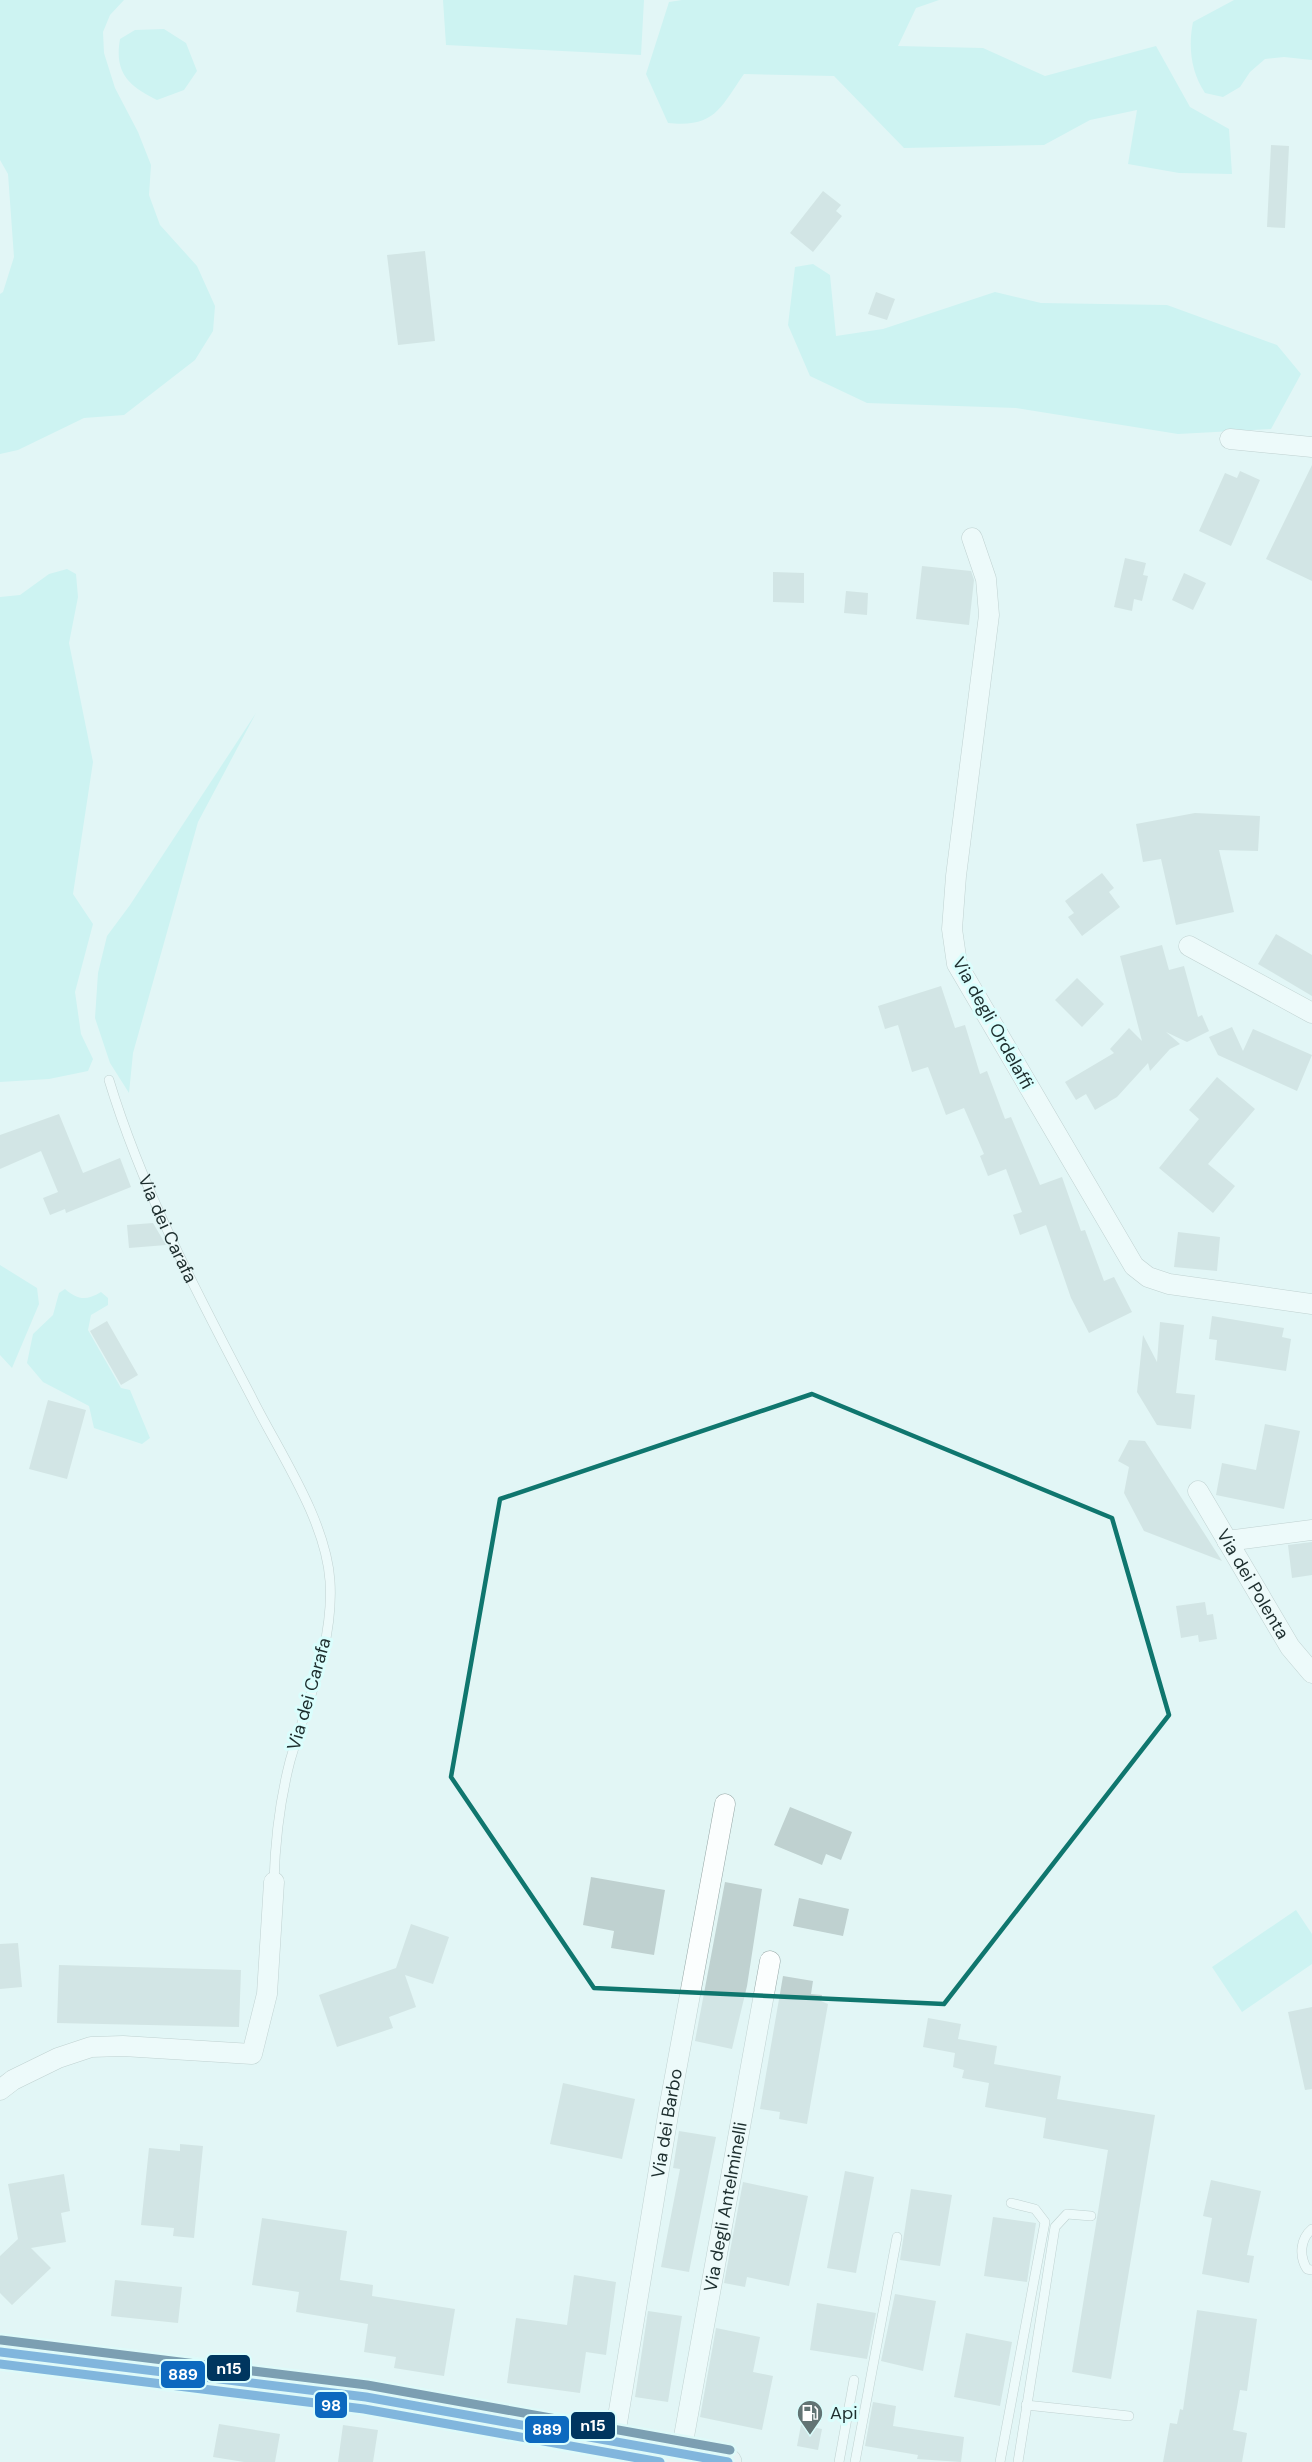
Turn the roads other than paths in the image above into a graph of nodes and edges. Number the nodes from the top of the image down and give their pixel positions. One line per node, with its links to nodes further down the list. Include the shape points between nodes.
1 (1230, 439): 2 (street)
2 (1312, 447)
3 (972, 538): 7 (street, Via degli Ordelaffi, via 986,579 989,615 955,887 952,929 957,964 1134,1266 1148,1277 1169,1284)
4 (1189, 946): 5 (street)
5 (1312, 1013)
6 (109, 1080): 13 (lane, Via dei Carafa, via 124,1130 180,1260 304,1501 327,1563 327,1631 316,1682 286,1778)
7 (1312, 1304)
8 (1198, 1491): 10 (street, Via dei Polenta)
9 (1312, 1530): 10 (street)
10 (1227, 1542): 11 (street, Via dei Polenta, via 1290,1647)
11 (1312, 1673)
12 (725, 1804): 25 (street, Via dei Barbo)
13 (273, 1882): 15 (street, Via dei Carafa, via 267,1994 252,2054 91,2047 58,2058)
14 (770, 1961): 26 (street, Via degli Antelminelli)
15 (0, 2090)
16 (1011, 2203): 30 (lane, via 1035,2209 1045,2222)
17 (1091, 2216): 23 (lane, via 1067,2214 1055,2227)
18 (1312, 2229): 20 (lane, via 1303,2241 1302,2253 1307,2269)
19 (897, 2237): 29 (lane)
20 (1312, 2270)
21 (0, 2352): 25 (main road, via 366,2397)
22 (854, 2380): 28 (lane)
23 (1026, 2405): 24 (lane); 31 (lane)
24 (1129, 2416)
25 (614, 2441): 26 (main road)
26 (672, 2455): 27 (main road)
27 (728, 2462)
28 (839, 2462)
29 (855, 2462)
30 (1000, 2462)
31 (1018, 2462)

